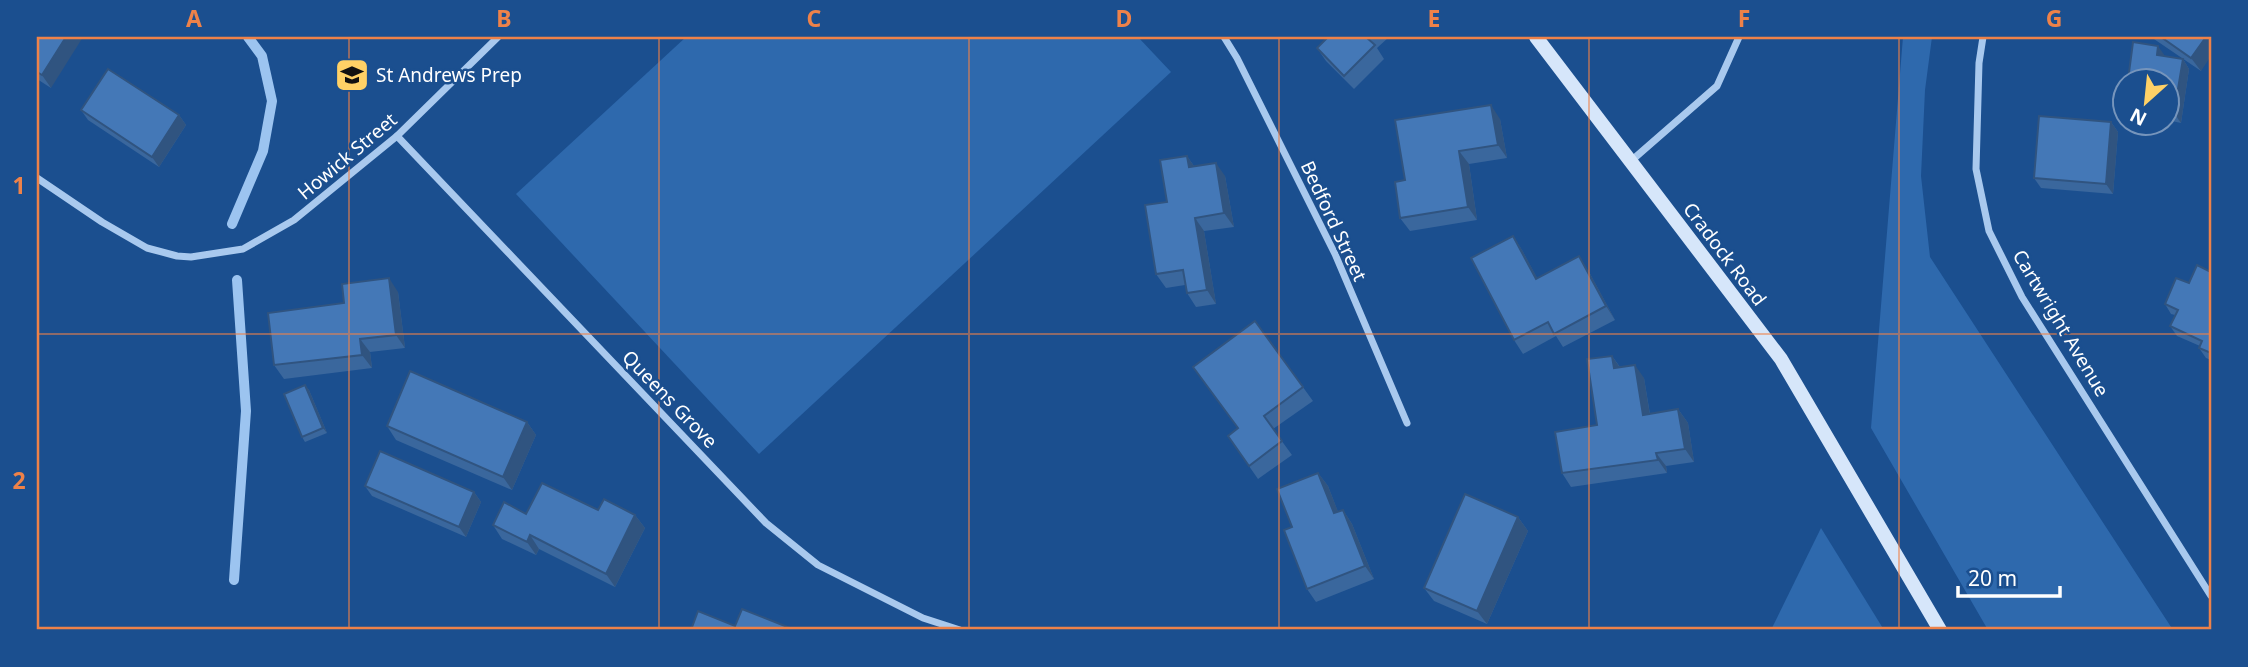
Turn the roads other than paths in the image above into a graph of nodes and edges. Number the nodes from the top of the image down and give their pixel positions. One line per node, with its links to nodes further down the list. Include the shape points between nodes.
1 (498, 37): 6 (street, Howick Street)
2 (1224, 37): 9 (street, Bedford Street, via 1335,254)
3 (1536, 37): 7 (main road, Cradock Road)
4 (1739, 37): 7 (street, via 1717,86)
5 (1983, 37): 10 (street, Cartwright Avenue, via 1976,169 1989,231 2022,297)
6 (397, 136): 8 (street, Howick Street, via 294,220 243,249 191,257 147,248); 11 (street, Queens Grove, via 766,523 818,565 923,618)
7 (1630, 161): 12 (main road, Cradock Road, via 1781,359)
8 (37, 177)
9 (1408, 422)
10 (2211, 596)
11 (960, 630)
12 (1940, 630)

